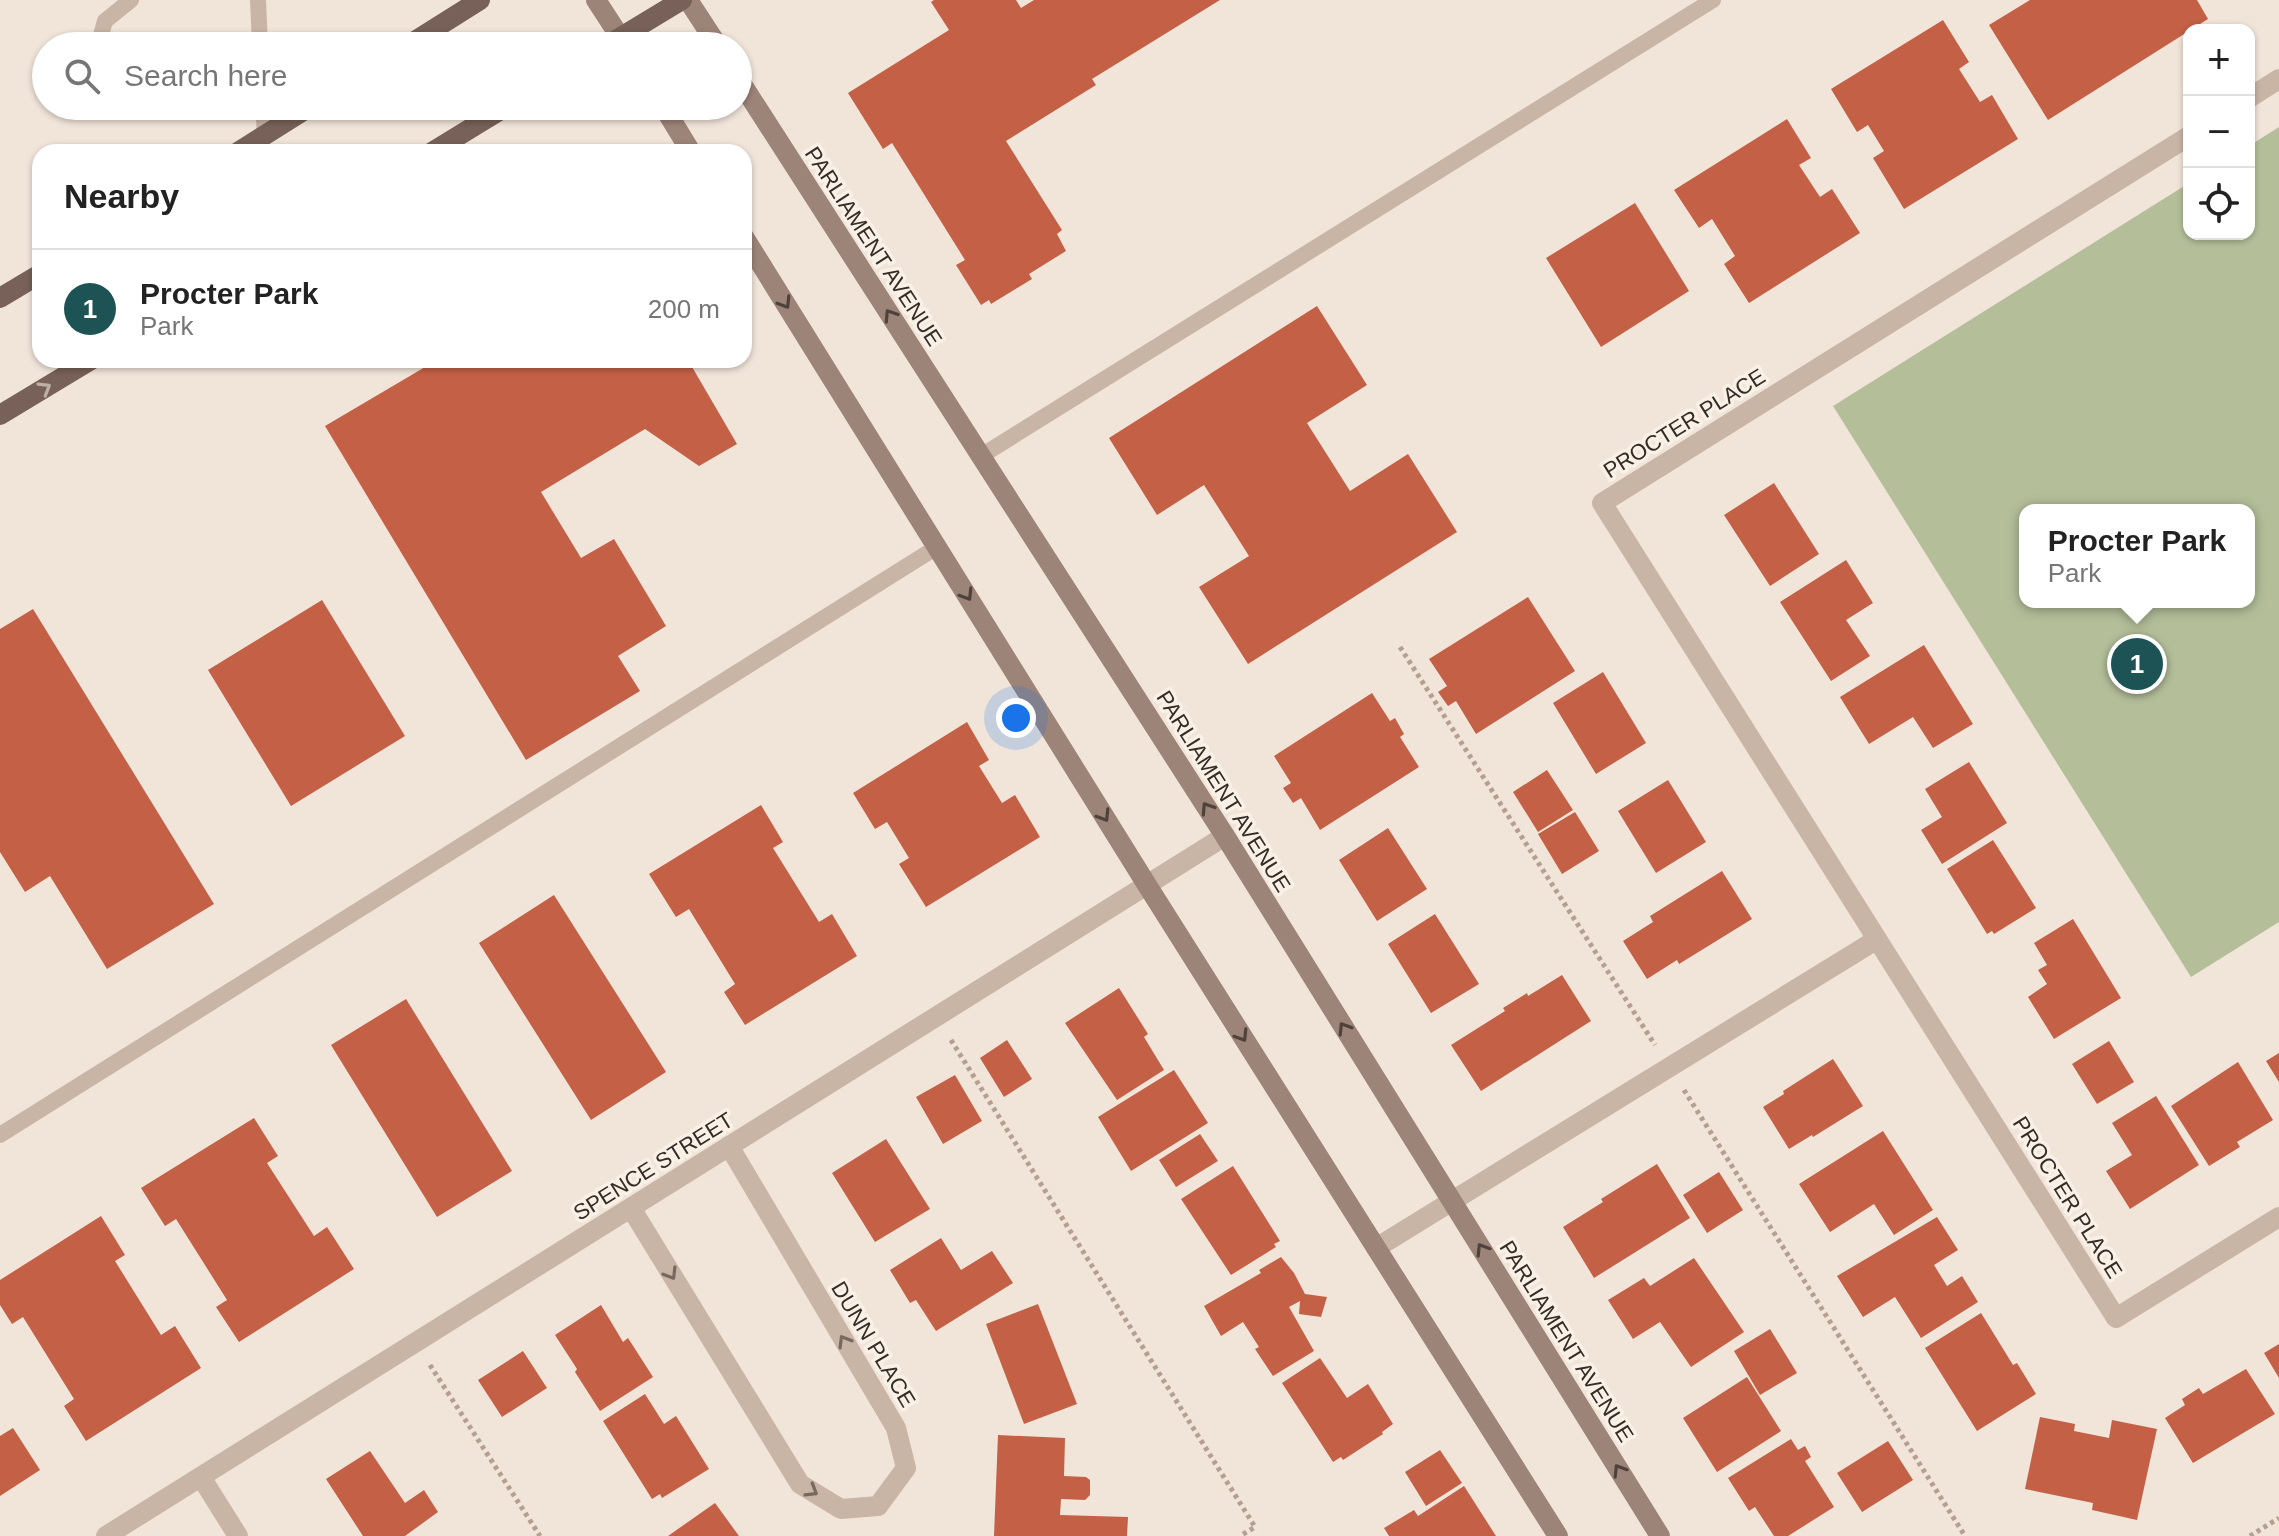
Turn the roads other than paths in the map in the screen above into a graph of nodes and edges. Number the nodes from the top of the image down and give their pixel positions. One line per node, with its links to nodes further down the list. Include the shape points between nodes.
1 (131, 0): 7 (lane, via 105,21)
2 (258, 0): 8 (lane)
3 (480, 0): 9 (main road)
4 (596, 0): 10 (street)
5 (685, 0): 11 (main road); 12 (street)
6 (1713, 0): 30 (lane)
7 (102, 32)
8 (259, 32)
9 (429, 32)
10 (612, 32)
11 (634, 32)
12 (708, 32)
13 (2279, 79): 14 (street)
14 (2252, 96)
15 (752, 100): 30 (street, PARLIAMENT AVENUE, one-way to 15)
16 (264, 120): 20 (lane)
17 (289, 120): 20 (main road)
18 (484, 120): 23 (main road)
19 (672, 120): 24 (street)
20 (265, 135): 22 (main road)
21 (2183, 140): 34 (street, PROCTER PLACE, via 1602,503)
22 (251, 144)
23 (445, 144)
24 (686, 144)
25 (752, 250): 31 (street, one-way to 31)
26 (32, 279): 27 (main road)
27 (0, 298)
28 (78, 368): 29 (main road, one-way to 28)
29 (0, 415)
30 (981, 456): 32 (street, PARLIAMENT AVENUE, one-way to 30)
31 (937, 547): 33 (street, one-way to 33); 35 (lane)
32 (1225, 836): 33 (street, SPENCE STREET); 37 (street, PARLIAMENT AVENUE, one-way to 32)
33 (1147, 885): 36 (street, SPENCE STREET); 40 (street, one-way to 40)
34 (1876, 940): 37 (street); 39 (street, PROCTER PLACE, via 2116,1318)
35 (0, 1135)
36 (729, 1146): 38 (street, SPENCE STREET); 38 (street, DUNN PLACE, one-way to 36, via 800,1484 841,1509 878,1506 906,1468 896,1428)
37 (1452, 1201): 40 (street); 45 (street, PARLIAMENT AVENUE, one-way to 37)
38 (631, 1208): 41 (street, SPENCE STREET)
39 (2279, 1217)
40 (1376, 1248): 44 (street)
41 (201, 1477): 42 (street, SPENCE STREET); 43 (street)
42 (106, 1536)
43 (238, 1536)
44 (1558, 1536)
45 (1660, 1536)

